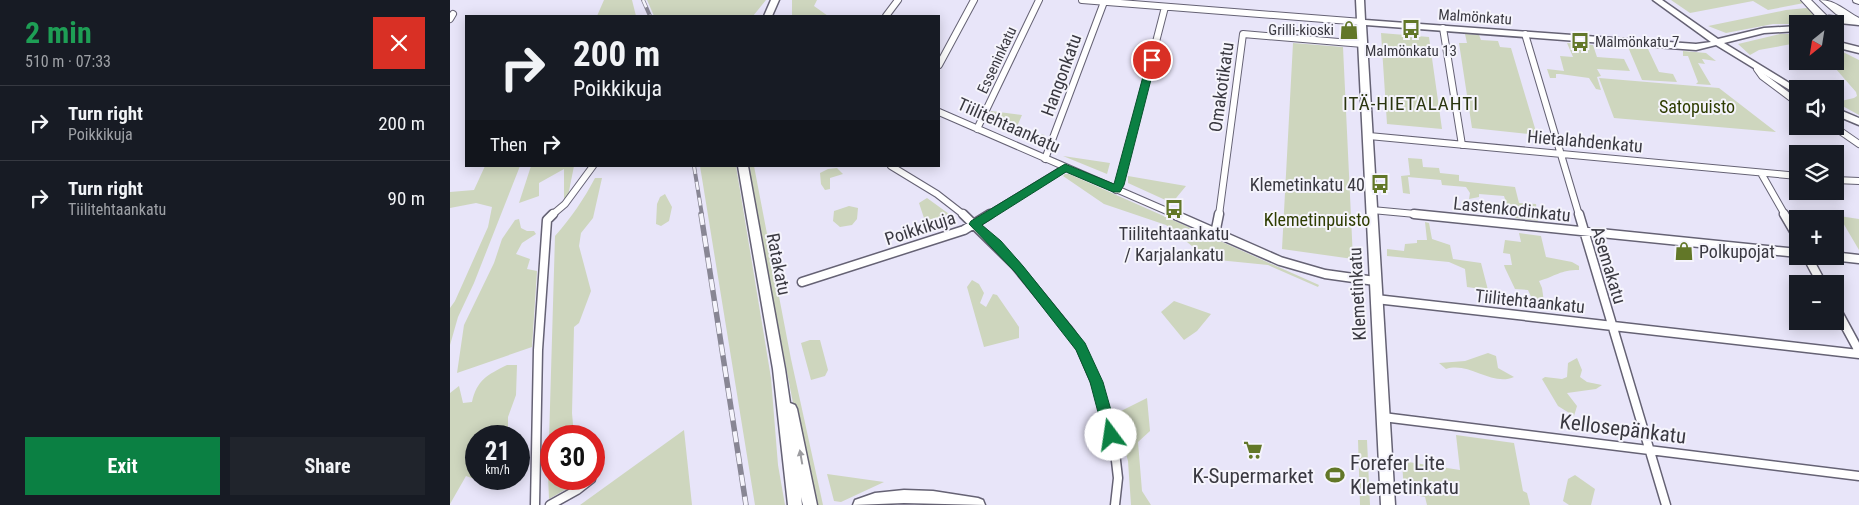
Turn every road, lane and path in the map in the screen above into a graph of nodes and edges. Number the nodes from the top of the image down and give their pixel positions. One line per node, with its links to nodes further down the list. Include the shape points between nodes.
1 (777, 0): 12 (main road); 13 (main road)
2 (898, 0): 14 (street)
3 (974, 0): 29 (street)
4 (1039, 0): 36 (street, Esseninkatu)
5 (1082, 0): 10 (street, Malmönkatu)
6 (1360, 0): 16 (main road, Klemetinkatu)
7 (1657, 0): 23 (main road)
8 (1806, 0): 15 (highway)
9 (1827, 1): 18 (highway)
10 (1104, 2): 11 (street, Malmönkatu); 42 (street, Hangonkatu)
11 (1165, 6): 16 (street, Malmönkatu); 51 (street)
12 (769, 15)
13 (774, 15)
14 (887, 15)
15 (1817, 15)
16 (1362, 22): 19 (main road, Malmönkatu); 24 (main road, Klemetinkatu)
17 (1844, 22): 18 (main road)
18 (1859, 22)
19 (1443, 28): 22 (main road, Malmönkatu); 40 (street)
20 (1789, 29): 23 (main road, Malmönkatu, via 1764,30)
21 (1789, 33): 23 (main road, Malmönkatu)
22 (1525, 34): 23 (main road, Malmönkatu, via 1696,47); 41 (street, Asemakatu)
23 (1716, 42): 30 (main road)
24 (1363, 44): 38 (main road, Klemetinkatu); 56 (street, Omakotikatu, via 1243,34)
25 (1844, 47): 27 (main road)
26 (1844, 48): 28 (main road)
27 (1859, 50)
28 (1859, 56)
29 (940, 63)
30 (1757, 69): 31 (main road); 32 (street)
31 (1789, 87)
32 (1789, 96)
33 (940, 112): 36 (street, Tiilitehtaankatu)
34 (1844, 115): 35 (main road)
35 (1859, 122)
36 (977, 129): 42 (street, Tiilitehtaankatu)
37 (1844, 134): 39 (street)
38 (1369, 136): 40 (street, Hietalahdenkatu); 52 (main road, Klemetinkatu)
39 (1859, 144)
40 (1462, 145): 41 (street, Hietalahdenkatu)
41 (1560, 154): 47 (street, Hietalahdenkatu); 55 (street, Asemakatu)
42 (1045, 159): 46 (street, Tiilitehtaankatu)
43 (592, 167): 72 (street, via 565,204 547,220 538,350)
44 (743, 167): 67 (main road, Ratakatu)
45 (893, 167): 54 (street)
46 (1065, 168): 51 (street, Tiilitehtaankatu); 54 (street, Poikkikuja)
47 (1761, 173): 48 (street, Hietalahdenkatu); 53 (street)
48 (1789, 175)
49 (1844, 181): 50 (street)
50 (1859, 182)
51 (1116, 190): 56 (street, Tiilitehtaankatu)
52 (1372, 210): 55 (street, Lastenkodinkatu); 60 (main road, Klemetinkatu)
53 (1789, 222)
54 (975, 224): 61 (street, Poikkikuja); 78 (street, via 1019,269 1081,347 1097,382 1119,464)
55 (1584, 231): 57 (street, Lastenkodinkatu); 64 (street, Asemakatu)
56 (1215, 234): 60 (street, Tiilitehtaankatu, via 1300,268)
57 (1789, 252)
58 (1844, 257): 59 (street)
59 (1859, 259)
60 (1375, 281): 62 (main road, Klemetinkatu)
61 (802, 282)
62 (1376, 299): 64 (street, Tiilitehtaankatu); 68 (main road, Klemetinkatu)
63 (1844, 324): 65 (street)
64 (1612, 327): 66 (street, Tiilitehtaankatu); 69 (street, Asemakatu)
65 (1859, 351)
66 (1859, 354)
67 (779, 369): 74 (main road, Ratakatu); 75 (main road, Ratakatu, one-way to 67)
68 (1383, 417): 69 (street, Kellosepänkatu); 79 (main road, Klemetinkatu)
69 (1649, 451): 70 (street, Kellosepänkatu); 80 (street, Asemakatu)
70 (1859, 476)
71 (577, 490): 73 (street)
72 (534, 505)
73 (550, 505)
74 (795, 505)
75 (810, 505)
76 (860, 505): 77 (main road, via 889,496 912,495)
77 (978, 505)
78 (1115, 505)
79 (1388, 505)
80 (1666, 505)

